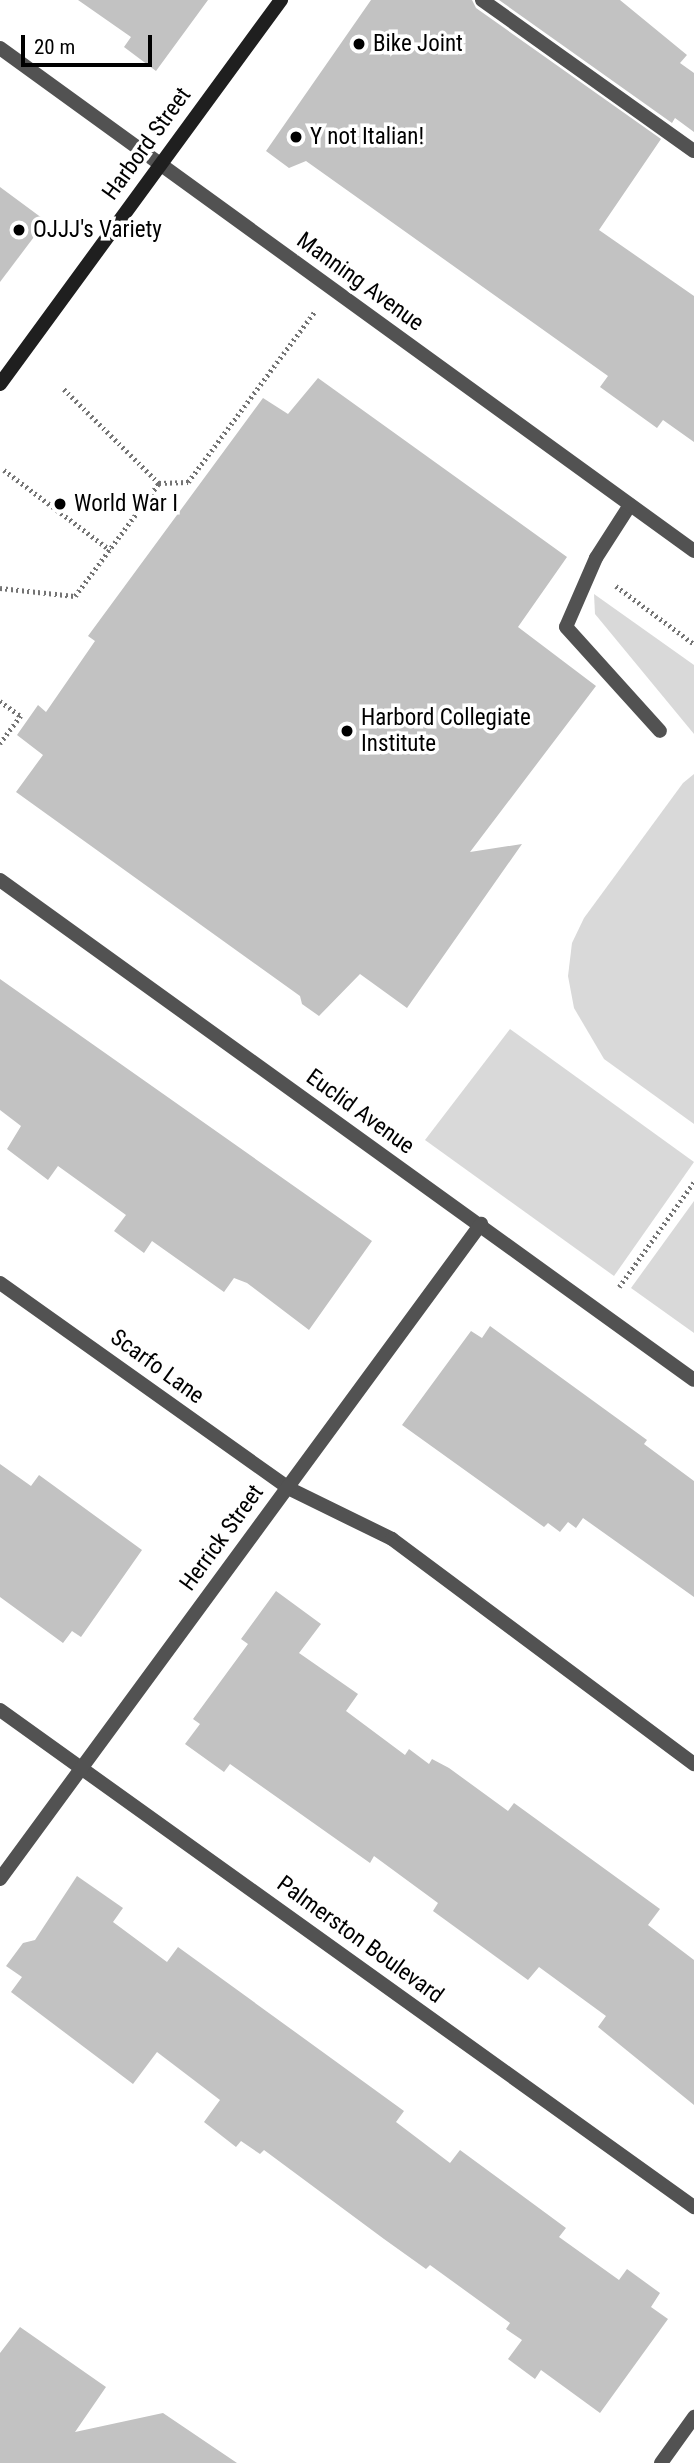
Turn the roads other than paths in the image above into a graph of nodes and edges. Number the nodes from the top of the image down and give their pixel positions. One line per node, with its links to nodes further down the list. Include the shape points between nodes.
1 (281, 0): 5 (street, Harbord Street)
2 (482, 0): 4 (street)
3 (0, 48): 5 (street, Manning Avenue)
4 (694, 152)
5 (161, 164): 6 (street, Harbord Street); 7 (street, Manning Avenue)
6 (0, 384)
7 (630, 505): 8 (street, Manning Avenue); 9 (street, via 592,568 566,627)
8 (694, 551)
9 (660, 731)
10 (0, 880): 11 (street, Euclid Avenue)
11 (481, 1224): 13 (street, Euclid Avenue); 14 (street, Herrick Street)
12 (0, 1283): 14 (street, Scarfo Lane)
13 (694, 1380)
14 (288, 1488): 16 (street, Scarfo Lane, via 393,1539); 17 (street, Herrick Street)
15 (0, 1710): 17 (street, Palmerston Boulevard)
16 (694, 1765)
17 (82, 1768): 18 (street, Herrick Street); 19 (street, Palmerston Boulevard)
18 (0, 1879)
19 (694, 2207)
20 (694, 2417): 21 (street)
21 (661, 2463)

